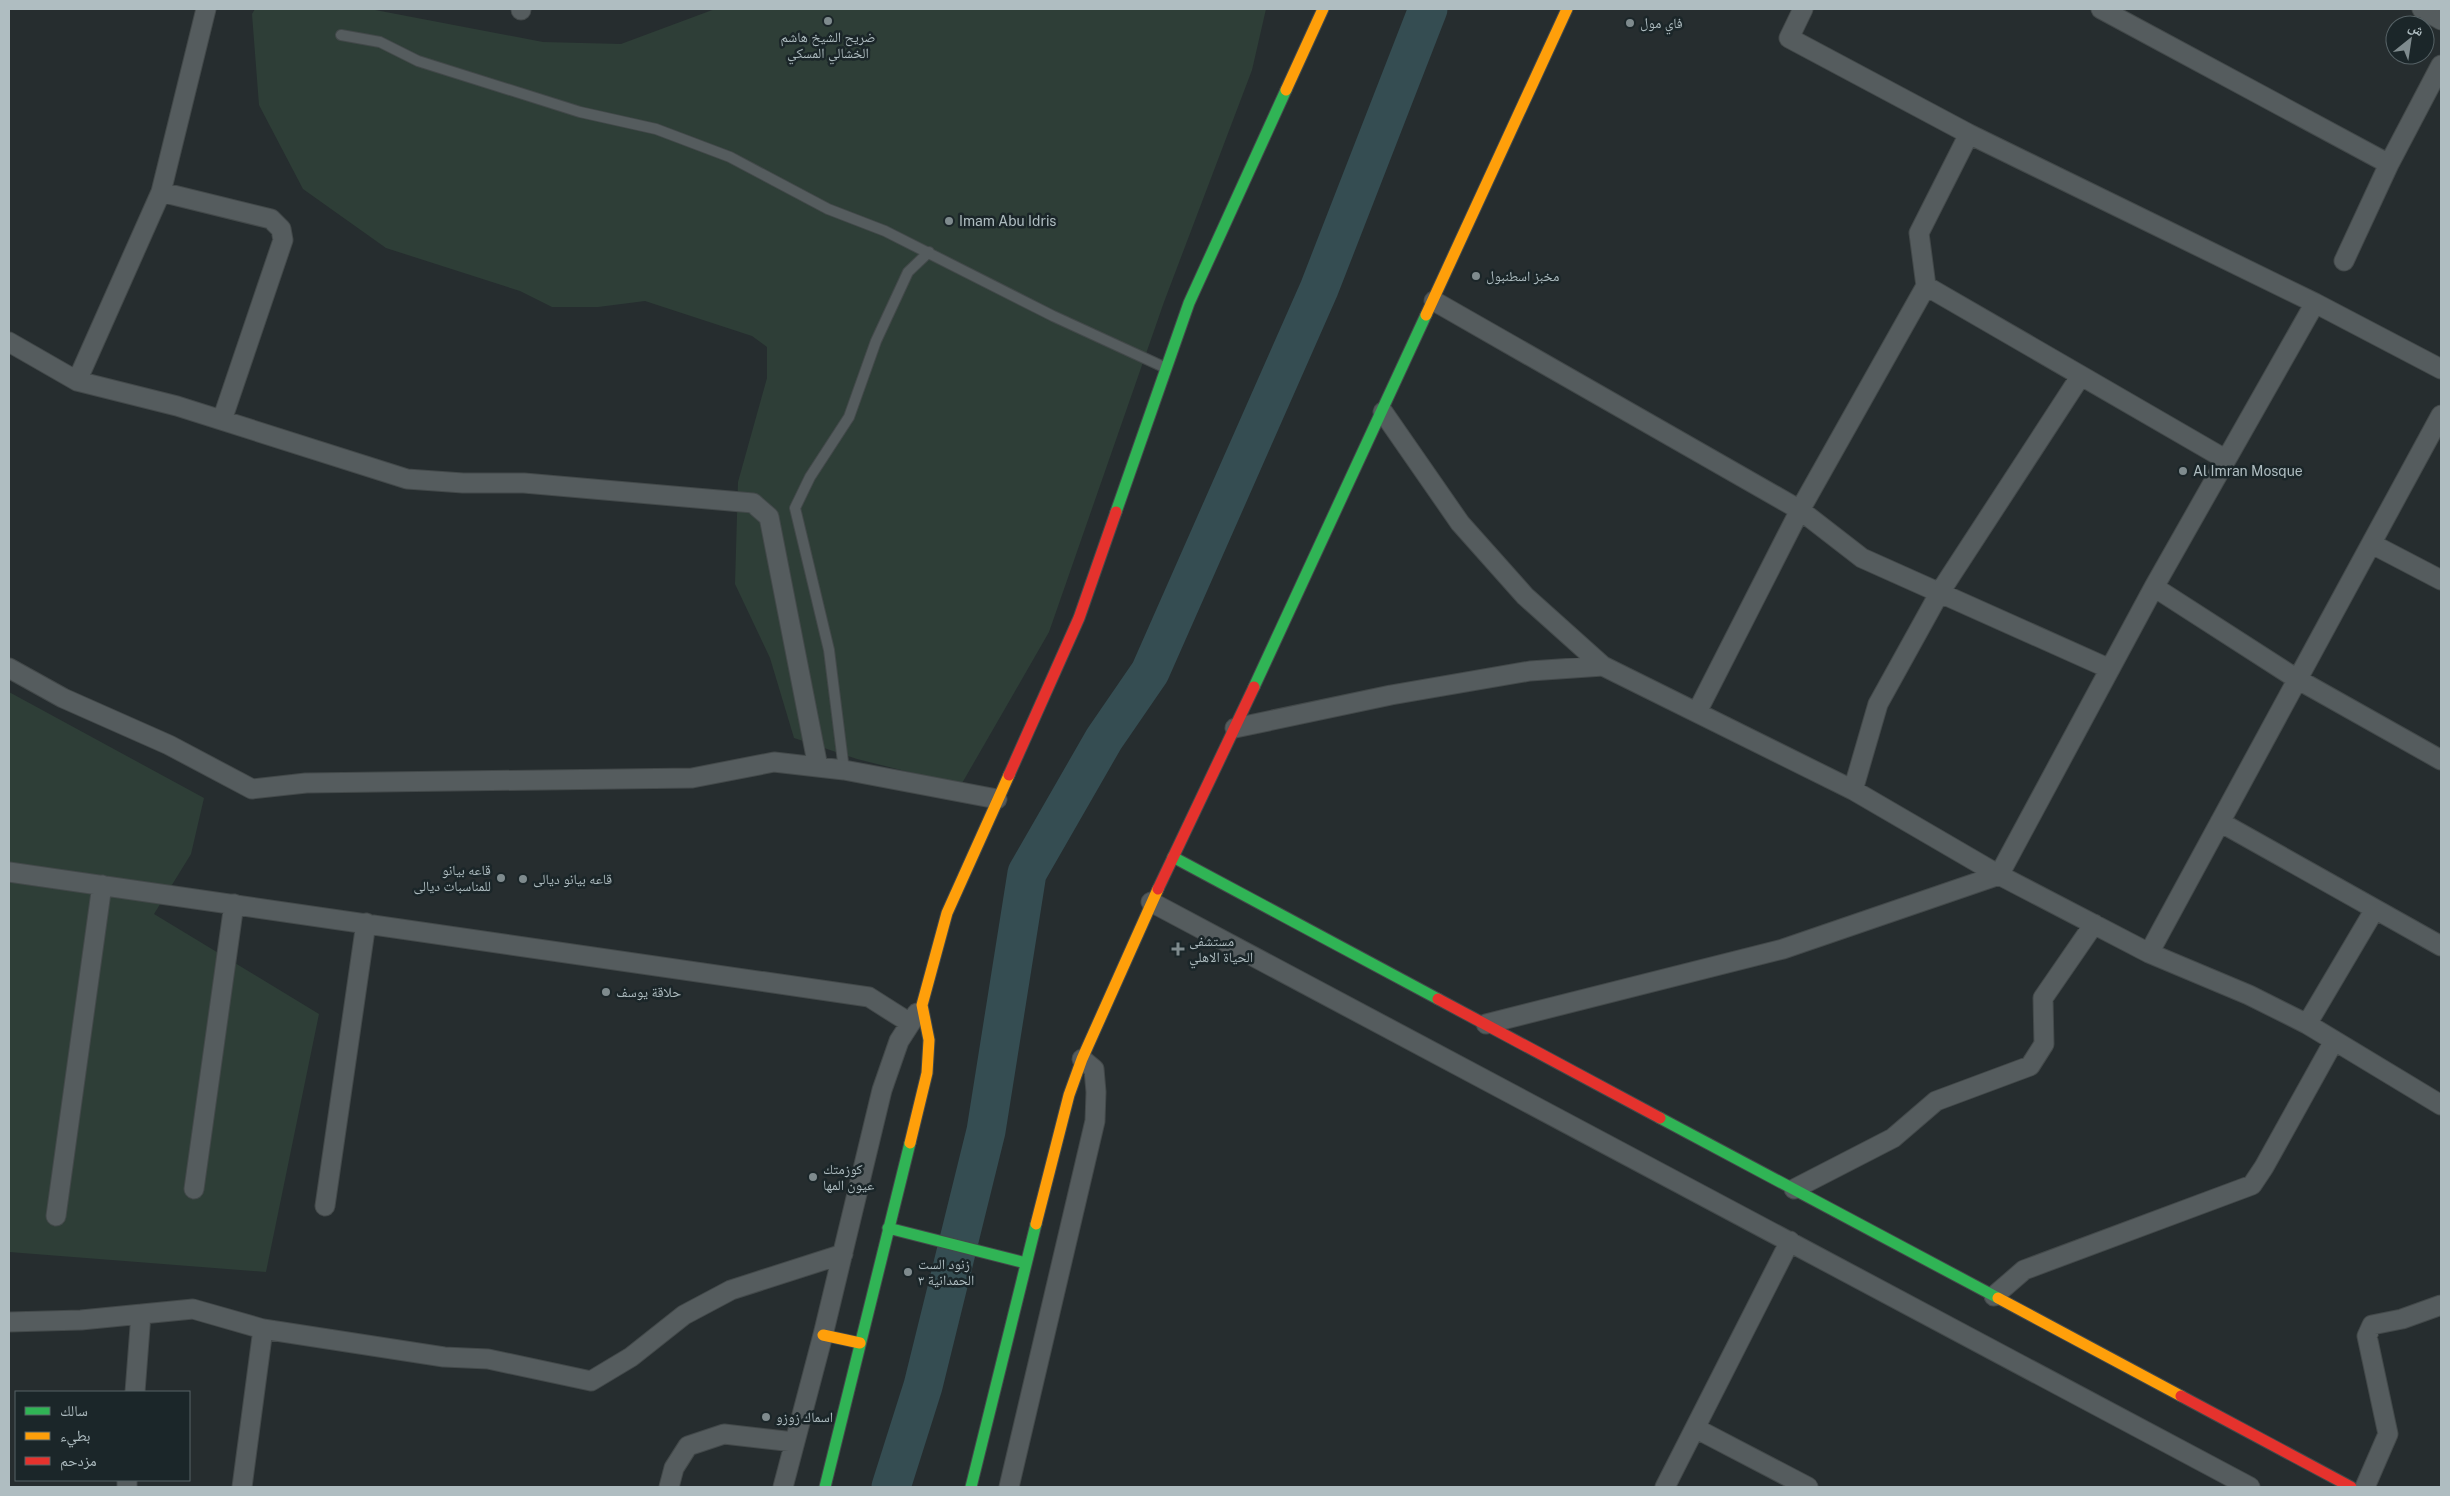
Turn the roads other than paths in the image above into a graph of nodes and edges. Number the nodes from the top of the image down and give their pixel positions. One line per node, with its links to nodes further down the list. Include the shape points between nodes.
1 (206, 9): 12 (street)
2 (1323, 9): 19 (street, via 1189,303)
3 (1567, 9): 16 (street)
4 (1803, 9): 10 (street, via 1789,38)
5 (2101, 9): 11 (street)
6 (2422, 9): 7 (street)
7 (2441, 20)
8 (342, 35): 13 (lane, via 380,42 418,61 580,112 656,128 730,157 828,209)
9 (2441, 65): 11 (street)
10 (1969, 134): 15 (street, via 1919,232); 17 (street)
11 (2390, 164): 14 (street)
12 (162, 192): 22 (street); 25 (street, via 270,219 281,229 283,240)
13 (929, 252): 19 (lane, via 1053,316); 40 (lane, via 908,272 876,340 849,417 810,477 795,508 829,650)
14 (2344, 260)
15 (1926, 286): 21 (street); 27 (street)
16 (1434, 301): 23 (street); 27 (street)
17 (2314, 303): 20 (street); 26 (street)
18 (9, 342): 22 (street)
19 (1167, 368): 42 (street, via 1079,618)
20 (2441, 368)
21 (2080, 377): 26 (street); 31 (street)
22 (78, 380): 25 (street)
23 (1383, 412): 32 (street, via 1460,523 1525,596); 37 (street)
24 (2441, 415): 28 (street)
25 (222, 420): 39 (street, via 407,479 524,484 753,503 769,517)
26 (2225, 459): 30 (street)
27 (1800, 510): 31 (street, via 1862,558); 36 (street)
28 (2372, 544): 29 (street); 35 (street)
29 (2441, 580)
30 (2154, 587): 34 (street); 35 (street)
31 (1940, 592): 34 (street); 41 (street, via 1878,704)
32 (1603, 666): 36 (street); 37 (street, via 1530,670)
33 (9, 668): 39 (street, via 63,698 169,746 252,789 306,783 692,778 774,762)
34 (2110, 669): 46 (street)
35 (2297, 678): 38 (street); 43 (street)
36 (1697, 712): 41 (street)
37 (1235, 728): 44 (street)
38 (2441, 760)
39 (818, 767): 40 (street)
40 (844, 770): 42 (street)
41 (1853, 790): 46 (street)
42 (997, 800): 55 (street, via 948,913)
43 (2220, 822): 50 (street); 54 (street)
44 (1173, 857): 48 (street); 57 (street)
45 (9, 872): 47 (street)
46 (2000, 875): 52 (street); 57 (street, via 1783,949)
47 (102, 885): 49 (street); 65 (street)
48 (1151, 902): 60 (street); 67 (street)
49 (234, 904): 51 (street); 62 (street)
50 (2375, 909): 53 (street); 58 (street)
51 (366, 923): 56 (street, via 868,997); 64 (street)
52 (2094, 924): 54 (street); 63 (street, via 2043,998 2044,1044 2030,1066 1936,1101 1893,1138)
53 (2441, 946)
54 (2149, 953): 58 (street)
55 (922, 1005): 56 (street); 66 (street, via 929,1040 928,1065)
56 (910, 1023): 68 (street, via 889,1065)
57 (1486, 1024): 63 (street)
58 (2307, 1024): 59 (street)
59 (2334, 1041): 61 (street); 70 (street, via 2252,1185 2024,1270)
60 (1082, 1059): 69 (street, via 1069,1095); 85 (street, via 1094,1069 1095,1122)
61 (2441, 1106)
62 (194, 1189)
63 (1794, 1189): 70 (street)
64 (325, 1206)
65 (56, 1216)
66 (888, 1228): 69 (street); 76 (street)
67 (1790, 1241): 78 (street); 88 (street)
68 (843, 1254): 74 (street, via 731,1290 684,1315 631,1357 591,1381 488,1359 444,1357); 75 (street)
69 (1026, 1263): 84 (street)
70 (1994, 1296): 89 (street)
71 (2441, 1305): 90 (street, via 2402,1319 2372,1325 2366,1336 2388,1434)
72 (141, 1314): 73 (street); 74 (street, via 192,1309); 77 (street)
73 (9, 1322)
74 (263, 1329): 80 (street)
75 (824, 1335): 76 (street); 79 (street)
76 (860, 1344): 83 (street)
77 (135, 1391)
78 (1695, 1428): 86 (street); 87 (street)
79 (794, 1442): 81 (street, via 724,1434 688,1446 674,1468); 82 (street)
80 (242, 1487)
81 (668, 1487)
82 (784, 1487)
83 (825, 1487)
84 (971, 1487)
85 (1009, 1487)
86 (1665, 1487)
87 (1808, 1487)
88 (2250, 1487)
89 (2351, 1487)
90 (2365, 1487)

